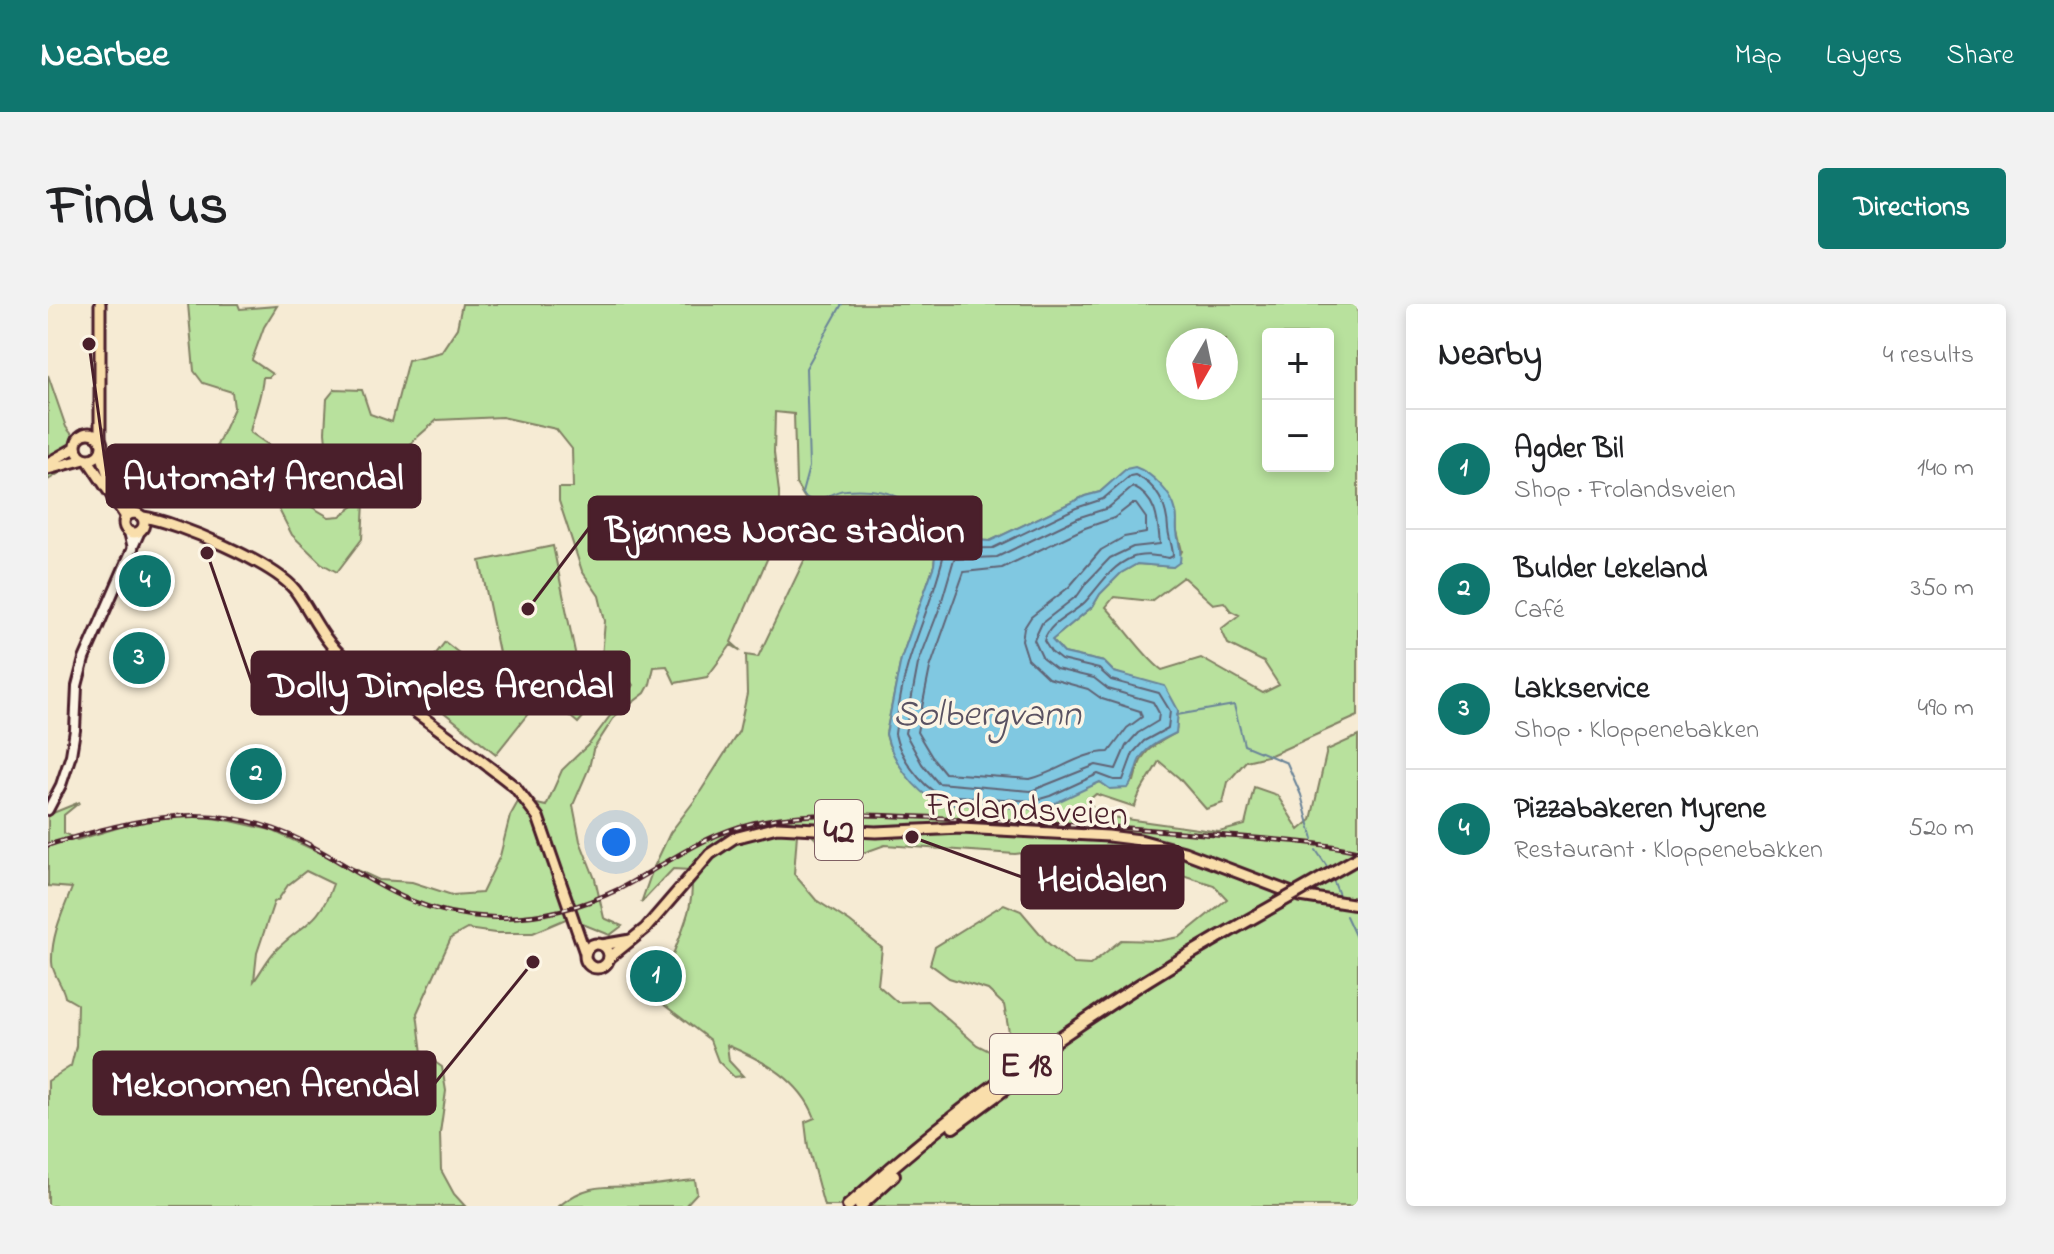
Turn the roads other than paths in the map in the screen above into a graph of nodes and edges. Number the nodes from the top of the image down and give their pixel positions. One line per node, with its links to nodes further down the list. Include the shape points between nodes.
1 (100, 304): 2 (main road)
2 (98, 402): 3 (main road); 4 (main road)
3 (85, 434): 4 (main road); 5 (main road)
4 (100, 438): 6 (main road)
5 (75, 448): 7 (main road); 8 (main road)
6 (101, 453): 7 (main road); 9 (main road, via 111,484)
7 (87, 460): 8 (main road); 9 (main road)
8 (48, 466)
9 (137, 521): 10 (main road); 10 (main road, via 124,525); 11 (main road); 15 (main road, via 165,523 281,577 337,652 529,802)
10 (129, 532): 11 (main road)
11 (133, 549): 12 (main road, via 84,659 71,755)
12 (48, 810)
13 (1358, 861): 17 (highway, E 18, bridge)
14 (1358, 905): 16 (main road, Frolandsveien / 42, via 1300,896 1140,840 961,828 876,832 777,827 742,835 710,854)
15 (577, 924): 18 (main road); 19 (main road)
16 (631, 940): 18 (main road); 20 (main road, Frolandsveien / 42)
17 (1218, 940): 21 (highway, E 18, via 1108,1007 983,1095); 22 (highway, E 18, via 1074,1037 932,1143)
18 (600, 944): 19 (main road); 20 (main road)
19 (585, 953): 20 (main road, via 586,963 595,969)
20 (609, 958)
21 (848, 1206)
22 (860, 1206)

